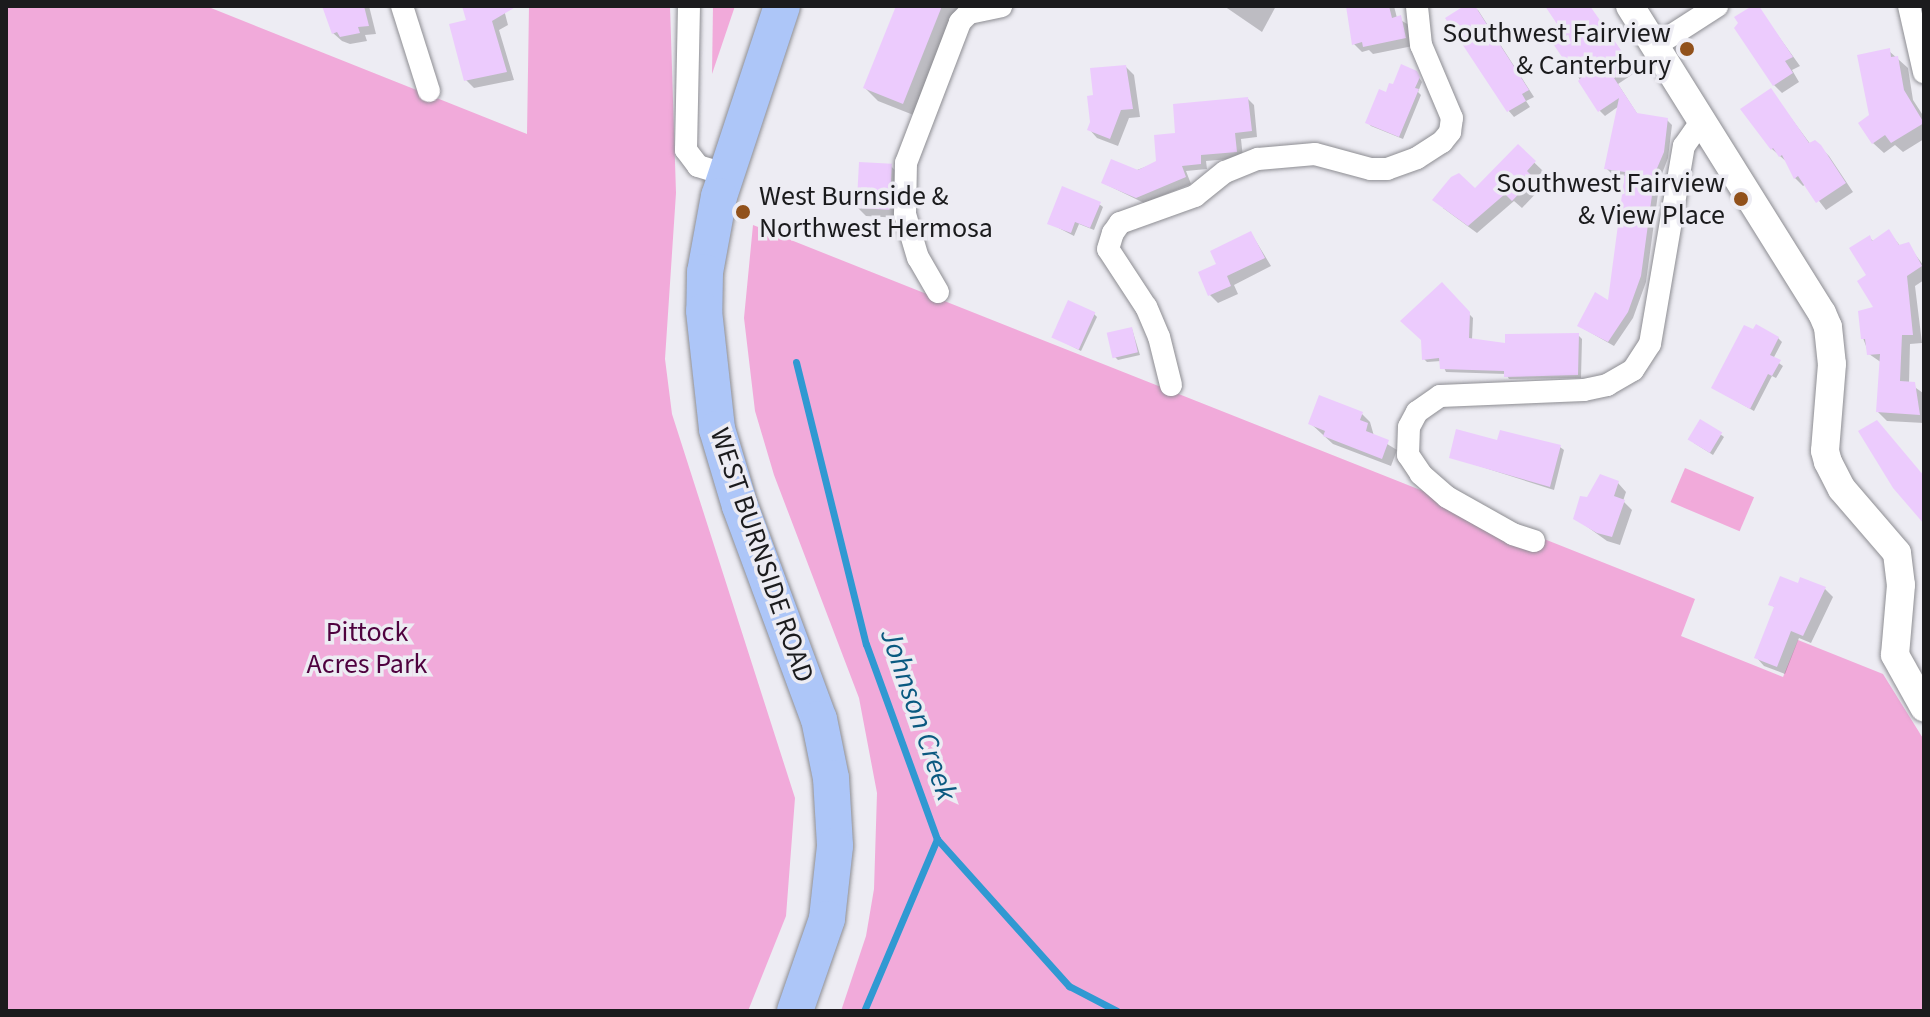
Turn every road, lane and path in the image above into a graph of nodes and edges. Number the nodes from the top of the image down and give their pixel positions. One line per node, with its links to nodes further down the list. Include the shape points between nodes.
1 (402, 6): 11 (street)
2 (689, 6): 13 (street, via 686,150 698,166)
3 (782, 6): 13 (main road, WEST BURNSIDE ROAD)
4 (1001, 6): 14 (street, via 969,13 960,22 906,163 905,214 918,258)
5 (1417, 6): 15 (street, via 1421,45 1452,118 1442,142 1387,169 1315,154 1258,159 1225,172 1195,196 1120,223 1113,233 1108,249 1146,307)
6 (1630, 6): 9 (street)
7 (1717, 6): 9 (street)
8 (1909, 6): 10 (street)
9 (1655, 46): 12 (street)
10 (1924, 72)
11 (429, 91)
12 (1701, 122): 16 (street, via 1684,146 1650,344 1633,370 1607,385 1584,390 1440,396 1417,412 1409,427 1408,455 1421,474 1447,497); 17 (street, via 1794,263 1828,327 1832,364 1825,451 1842,489 1897,553 1901,585 1895,655)
13 (724, 174): 18 (main road, WEST BURNSIDE ROAD, via 705,272 707,352 717,429 819,719 835,807 827,919)
14 (938, 292)
15 (1171, 385)
16 (1534, 541)
17 (1924, 707)
18 (795, 1011)

